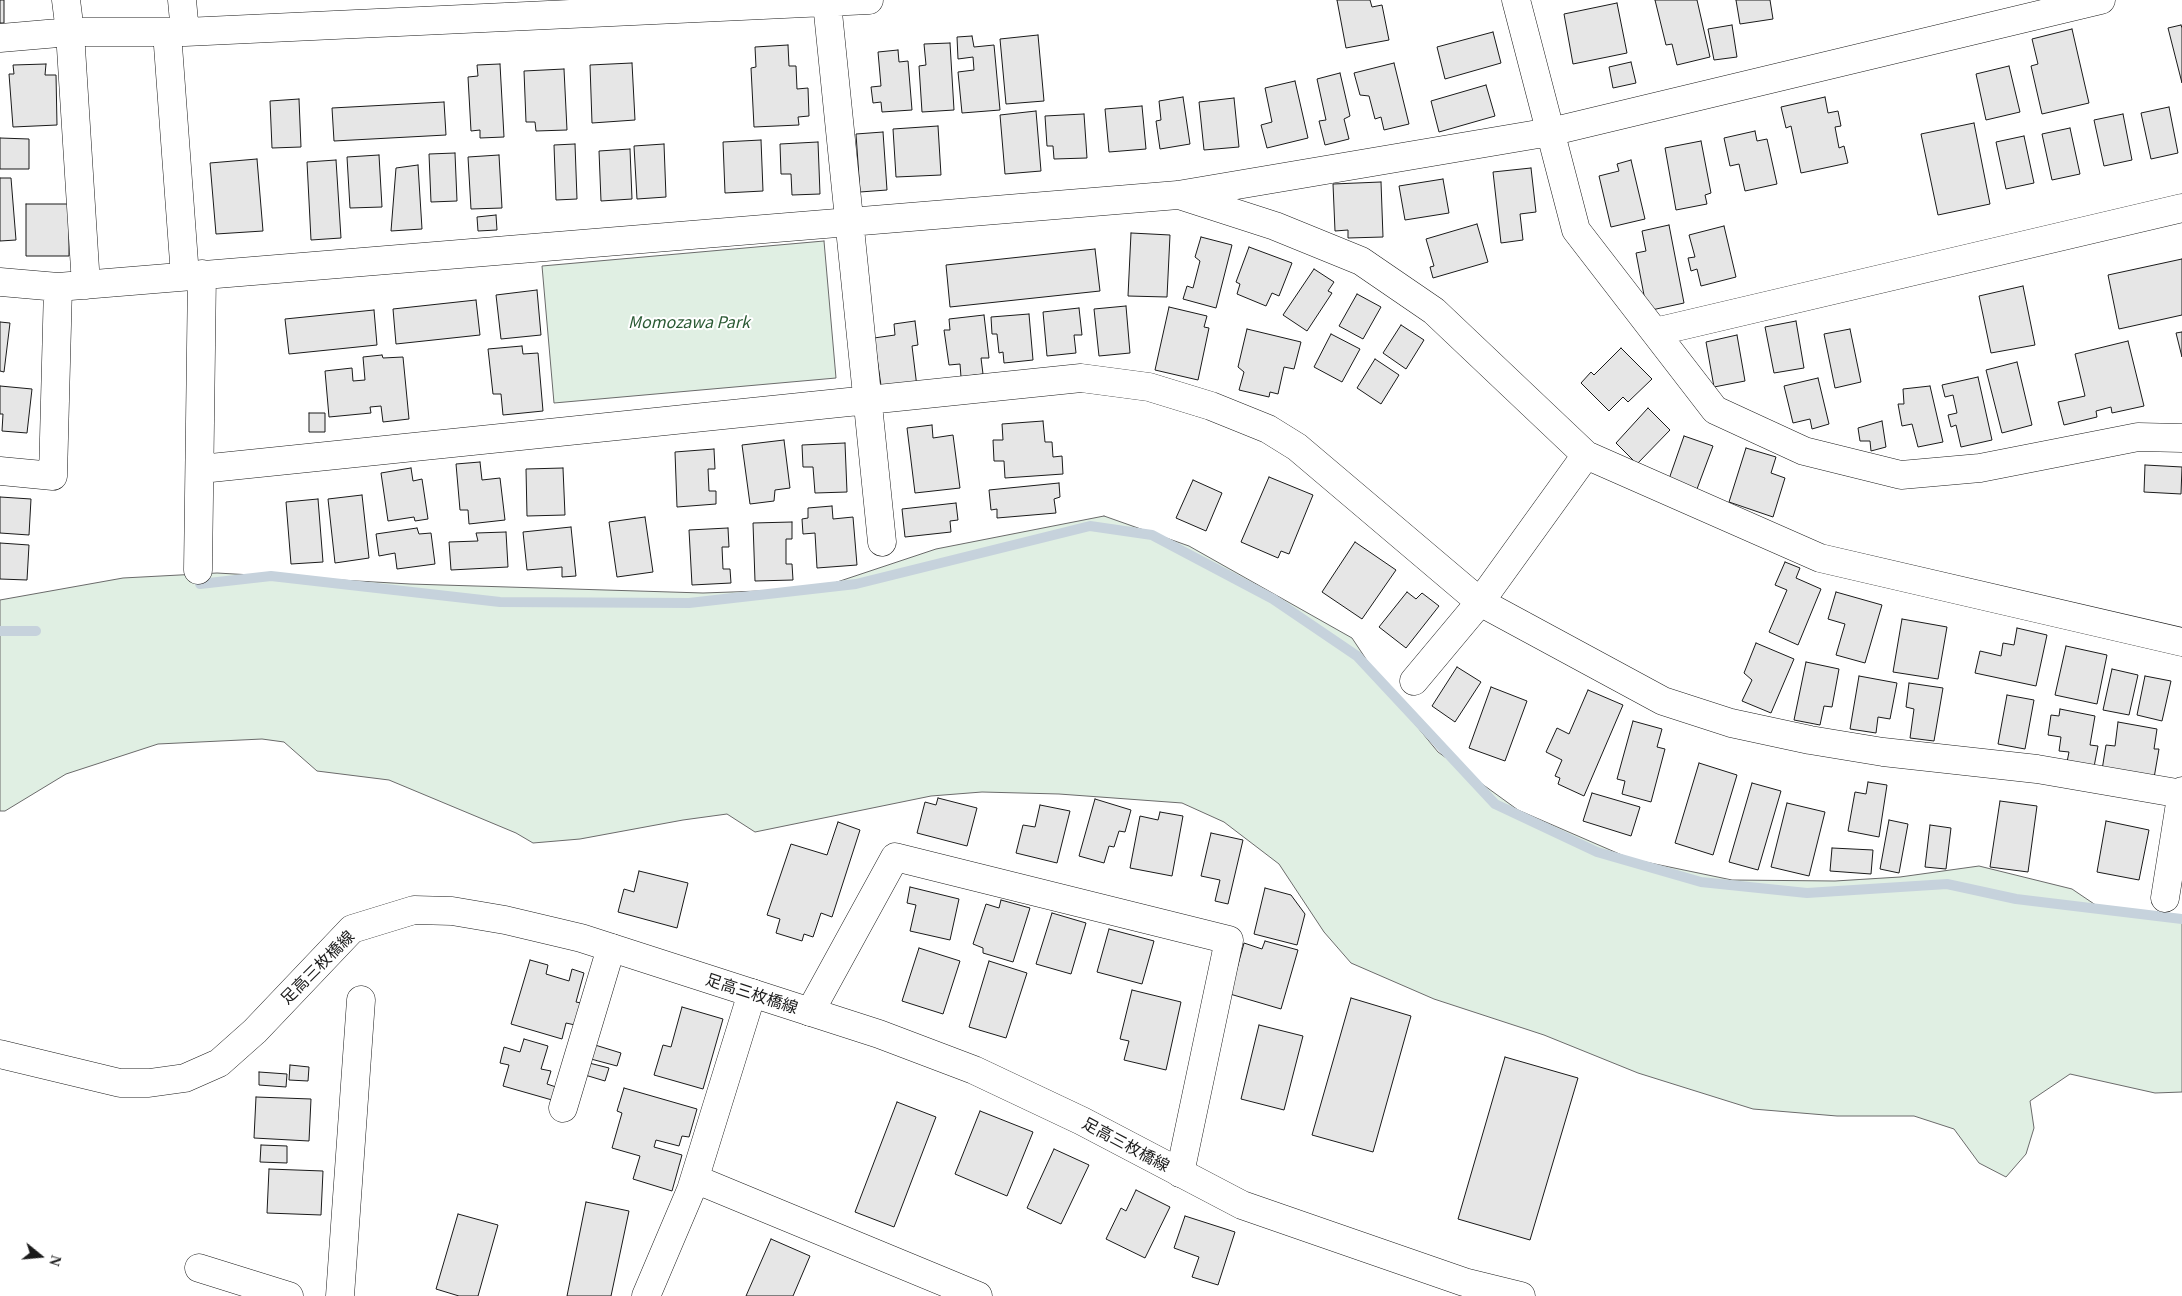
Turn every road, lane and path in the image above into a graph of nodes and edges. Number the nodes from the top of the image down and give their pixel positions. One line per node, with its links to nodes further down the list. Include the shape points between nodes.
1 (66, 0): 7 (street)
2 (182, 0): 8 (street)
3 (869, 0): 6 (street)
4 (1516, 0): 10 (street)
5 (2101, 0): 10 (street)
6 (827, 3): 8 (street); 13 (street)
7 (70, 32): 8 (street); 9 (street); 16 (street)
8 (176, 32): 14 (street)
9 (0, 38)
10 (1550, 132): 11 (street); 18 (street, via 1576,230)
11 (1178, 195): 13 (street); 21 (street, via 1275,226 1361,261 1434,311)
12 (2182, 208): 18 (street)
13 (849, 222): 14 (street); 19 (street)
14 (193, 275): 16 (street); 22 (street)
15 (0, 282): 17 (street)
16 (86, 285): 17 (street)
17 (58, 288): 23 (street, via 53,476)
18 (1655, 332): 20 (street, via 1715,410 1804,451 1901,475 1980,468 2138,437)
19 (868, 400): 22 (street); 24 (street); 26 (street, via 1081,378 1149,387 1211,406 1268,429 1297,447)
20 (2182, 438)
21 (1586, 455): 26 (street); 27 (street, via 1820,558)
22 (201, 469): 25 (street)
23 (0, 471)
24 (882, 542)
25 (198, 570)
26 (1480, 602): 28 (street); 29 (street, via 1662,700 1731,723 1883,752 2037,769)
27 (2182, 642)
28 (1414, 681)
29 (2182, 793): 30 (street)
30 (2165, 898)
31 (611, 948): 32 (street, 足高三枚橋線); 35 (street, 足高三枚橋線, via 505,920 452,911 414,910 352,929 255,1031 219,1063 185,1078 120,1083); 36 (street)
32 (752, 993): 34 (street, 足高三枚橋線); 38 (street)
33 (361, 1000): 42 (street)
34 (810, 1012): 37 (street, 足高三枚橋線, via 974,1070 1082,1121); 37 (street, via 895,857 1229,940)
35 (0, 1054)
36 (563, 1108)
37 (1180, 1173): 40 (street, 足高三枚橋線, via 1242,1205)
38 (695, 1179): 43 (street); 44 (street)
39 (199, 1268): 41 (street)
40 (1461, 1289): 45 (street, 足高三枚橋線)
41 (289, 1296)
42 (340, 1296)
43 (646, 1296)
44 (978, 1296)
45 (1520, 1296)

